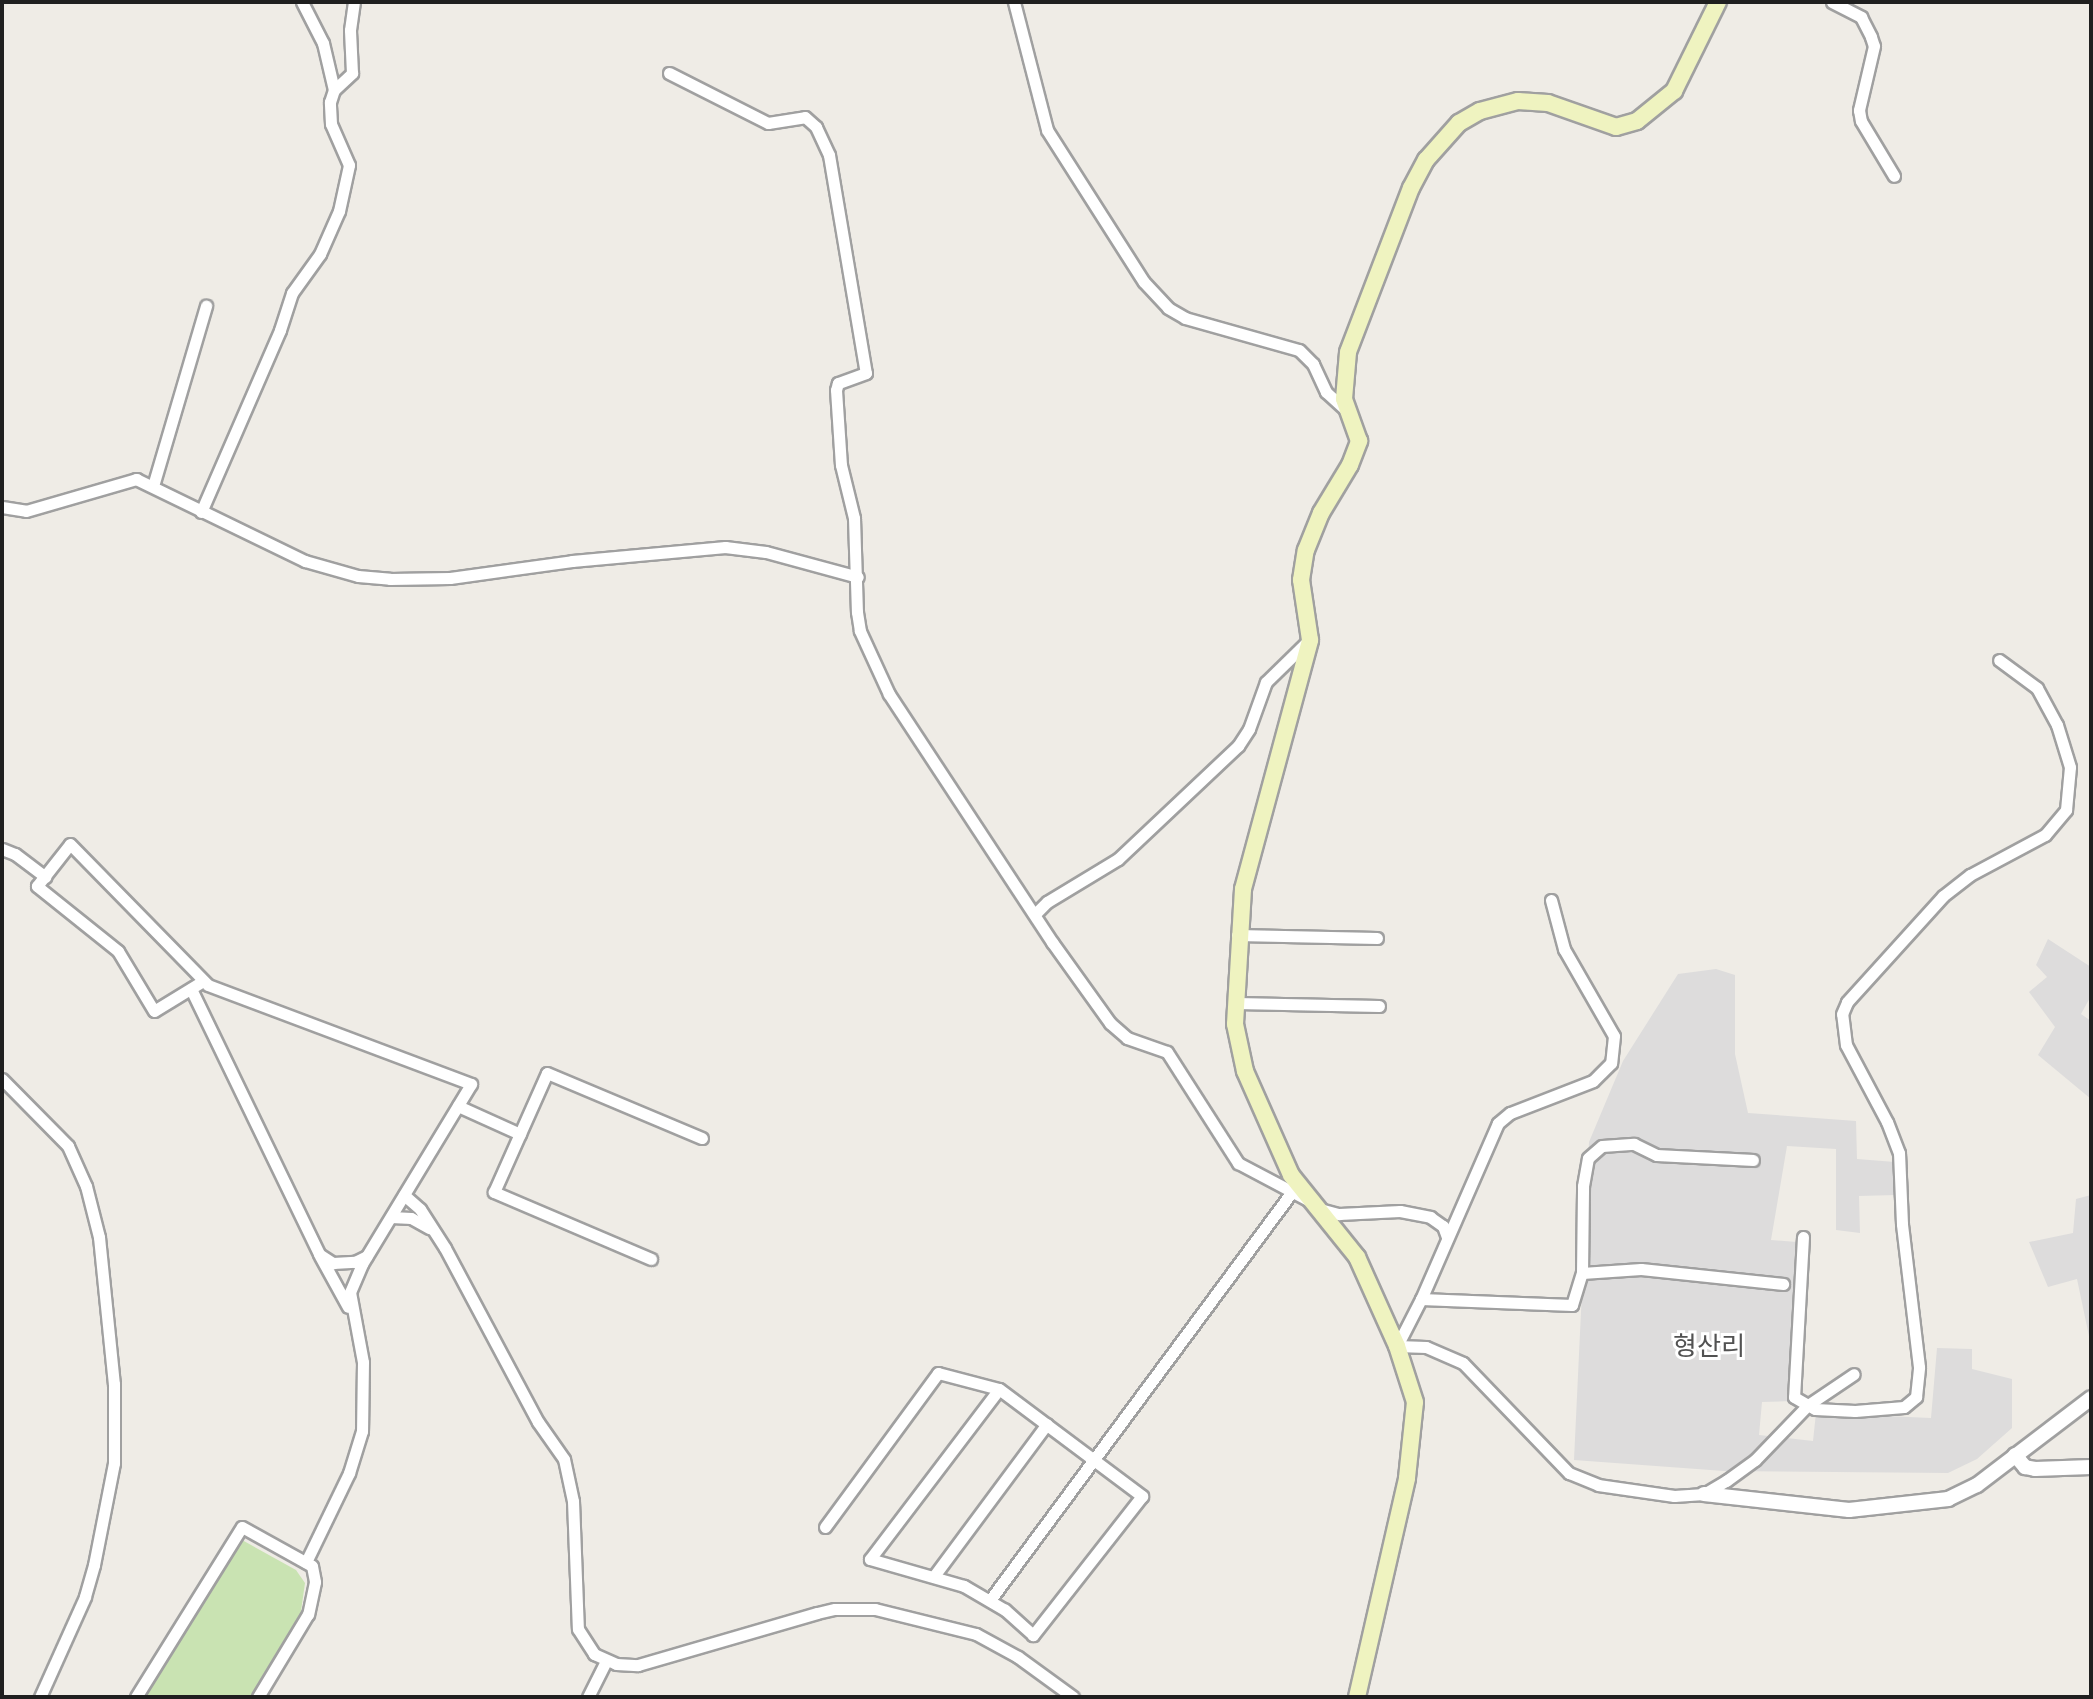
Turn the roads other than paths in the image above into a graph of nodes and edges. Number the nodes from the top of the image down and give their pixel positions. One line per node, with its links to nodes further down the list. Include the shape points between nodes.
1 (302, 2): 7 (street, via 323,43)
2 (354, 2): 7 (street, via 352,73)
3 (1014, 2): 10 (street, via 1047,130 1144,282 1185,318 1299,350 1331,397)
4 (1718, 2): 10 (main road, via 1683,77 1648,115 1616,127 1548,103 1518,101 1468,117 1435,150 1406,200 1348,352 1343,389)
5 (1832, 2): 8 (street, via 1861,17 1871,37 1874,46 1859,110)
6 (669, 73): 14 (street, via 768,123 805,117 829,155 866,373 838,383 836,390)
7 (334, 90): 13 (street, via 331,124 349,165 335,225 292,293)
8 (1894, 176)
9 (206, 306): 11 (street)
10 (1349, 413): 15 (main road, via 1358,434 1357,450 1321,513 1302,570)
11 (153, 486): 12 (street, via 136,479 26,511); 13 (street)
12 (2, 507)
13 (201, 512): 14 (street, via 305,561 358,576 450,578 725,547 766,552)
14 (858, 577): 20 (street, via 860,631 889,694)
15 (1310, 640): 20 (street, via 1266,682 1238,746 1118,859); 21 (main road, via 1249,861)
16 (1999, 660): 50 (street, via 2037,688 2057,725 2070,767 2066,810 2045,835 1970,875 1943,896 1847,1002 1841,1024 1846,1045 1899,1153 1919,1367 1916,1397 1895,1410)
17 (2, 849): 18 (street)
18 (45, 877): 23 (street, via 70,844); 24 (street, via 37,886 118,951 154,1011)
19 (1551, 900): 37 (street, via 1564,949 1614,1036 1611,1063 1593,1081 1510,1113 1498,1123)
20 (1036, 913): 32 (street, via 1119,1032 1160,1047 1175,1061 1238,1163)
21 (1237, 935): 22 (street); 25 (main road)
22 (1377, 938)
23 (203, 981): 24 (street); 28 (street, via 471,1084)
24 (191, 989): 39 (street)
25 (1236, 1003): 26 (street); 34 (main road, via 1245,1071 1291,1175)
26 (1379, 1006)
27 (2, 1079): 61 (street, via 68,1146 86,1186 100,1245 114,1384 114,1463 94,1565)
28 (458, 1106): 29 (street); 33 (street)
29 (520, 1134): 30 (street, via 547,1073); 41 (street, via 494,1192)
30 (702, 1138)
31 (1753, 1160): 42 (street, via 1657,1155 1634,1144 1602,1146 1588,1158 1583,1186)
32 (1291, 1193): 34 (street); 53 (street)
33 (404, 1195): 35 (street); 36 (street)
34 (1312, 1204): 37 (street, via 1339,1214 1400,1211 1430,1217 1443,1226); 46 (main road, via 1352,1247)
35 (391, 1217): 36 (street, via 411,1218); 40 (street)
36 (430, 1228): 60 (street, via 564,1459 573,1501 578,1629 586,1646)
37 (1447, 1237): 44 (street)
38 (1803, 1237): 50 (street, via 1794,1397)
39 (319, 1254): 40 (street, via 333,1263); 45 (street)
40 (368, 1256): 45 (street, via 350,1292)
41 (651, 1259)
42 (1582, 1273): 43 (street, via 1641,1269); 44 (street, via 1572,1305)
43 (1783, 1284)
44 (1421, 1299): 46 (street)
45 (352, 1315): 57 (street, via 363,1362 362,1431 349,1473)
46 (1397, 1346): 55 (street, via 1426,1347 1463,1363 1569,1473 1633,1491); 66 (main road, via 1415,1402 1414,1429)
47 (1854, 1374): 50 (street)
48 (999, 1389): 51 (street); 56 (street, via 938,1373); 58 (street, via 870,1559)
49 (2091, 1398): 52 (street)
50 (1808, 1405): 55 (street, via 1755,1460)
51 (1047, 1424): 53 (street); 58 (street)
52 (2015, 1455): 54 (street, via 2025,1467 2035,1469); 55 (street, via 1961,1494 1896,1507 1837,1509)
53 (1095, 1459): 59 (street); 59 (street, via 1142,1496 1033,1635)
54 (2091, 1467)
55 (1704, 1494)
56 (825, 1527)
57 (306, 1562): 62 (street, via 242,1527); 63 (street, via 315,1582 308,1614)
58 (934, 1576): 59 (street)
59 (990, 1600)
60 (606, 1661): 64 (street); 65 (street, via 638,1665 817,1613 865,1608 976,1634)
61 (40, 1697)
62 (136, 1697)
63 (258, 1697)
64 (588, 1697)
65 (1073, 1697)
66 (1357, 1697)

